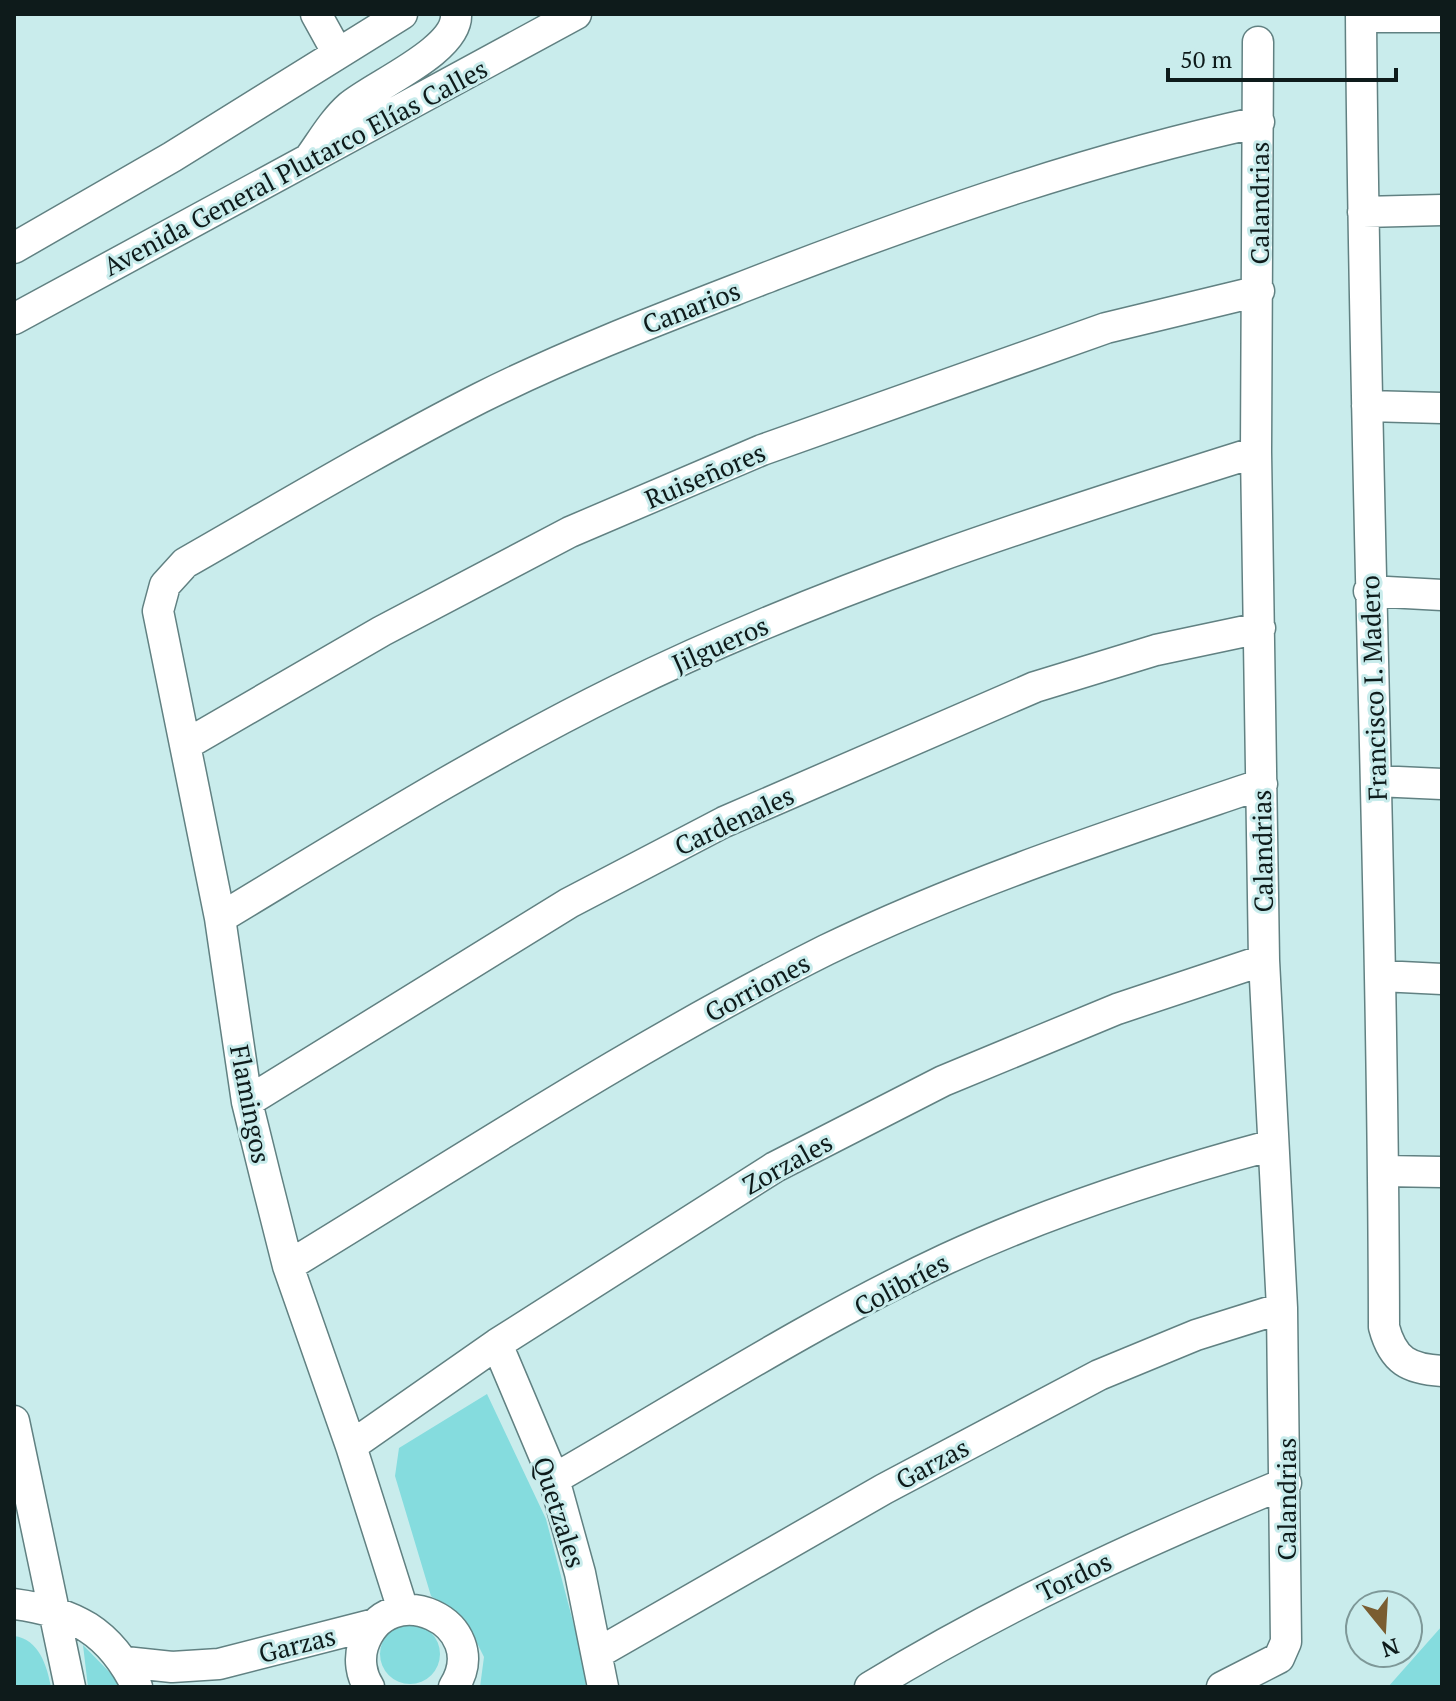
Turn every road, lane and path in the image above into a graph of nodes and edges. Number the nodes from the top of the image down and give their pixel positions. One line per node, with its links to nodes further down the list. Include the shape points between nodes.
1 (316, 14): 8 (street)
2 (400, 14): 8 (street)
3 (456, 14): 10 (street, via 452,33 435,50 348,108)
4 (576, 14): 10 (street, Avenida General Plutarco Elías Calles)
5 (1361, 15): 6 (street); 12 (street, Francisco I. Madero)
6 (1442, 17)
7 (1258, 42): 9 (street, Calandrias)
8 (337, 52): 13 (street, via 172,157)
9 (1259, 122): 14 (street, Calandrias); 19 (street, Canarios, via 1101,160 936,213 616,336 481,398 359,464 185,563)
10 (308, 161): 15 (street, Avenida General Plutarco Elías Calles)
11 (1442, 210): 12 (street)
12 (1363, 212): 16 (street, Francisco I. Madero)
13 (14, 248)
14 (1259, 291): 18 (street, Calandrias); 23 (street, Ruiseñores, via 1106,328 748,456 570,532 382,631)
15 (14, 319)
16 (1367, 406): 17 (street); 20 (street, Francisco I. Madero)
17 (1442, 408)
18 (1256, 452): 22 (street, Calandrias); 27 (street, Jilgueros, via 988,536 745,633 479,762)
19 (165, 585): 23 (street, Flamingos, via 158,611)
20 (1369, 591): 21 (street); 24 (street, Francisco I. Madero)
21 (1442, 595)
22 (1260, 628): 25 (street, Calandrias); 31 (street, Cardenales, via 1156,650 1035,687 724,822 569,903)
23 (187, 744): 27 (street, Flamingos)
24 (1376, 781): 26 (street); 29 (street, Francisco I. Madero)
25 (1262, 784): 28 (street, Calandrias); 35 (street, Gorriones, via 1038,860 828,950 652,1043)
26 (1442, 784)
27 (220, 918): 31 (street, Flamingos)
28 (1264, 960): 32 (street, Calandrias); 37 (street, Zorzales, via 1117,1009 929,1088 775,1167)
29 (1381, 976): 30 (street); 33 (street, Francisco I. Madero)
30 (1442, 979)
31 (247, 1102): 35 (street, Flamingos)
32 (1273, 1145): 36 (street, Calandrias); 41 (street, Colibríes, via 1156,1176 944,1260)
33 (1384, 1171): 34 (street); 38 (street, Francisco I. Madero, via 1384,1327 1398,1359 1416,1369)
34 (1442, 1172)
35 (288, 1266): 40 (street, Flamingos)
36 (1282, 1308): 42 (street, Calandrias); 47 (street, Garzas, via 1196,1335 1099,1375 884,1489)
37 (497, 1344): 40 (street, Zorzales); 41 (street, Quetzales)
38 (1442, 1371)
39 (14, 1421): 44 (street)
40 (351, 1446): 45 (street, Flamingos)
41 (554, 1479): 47 (street, Quetzales)
42 (1286, 1483): 54 (street, Tordos, via 1057,1584); 55 (street, Calandrias, via 1286,1642 1279,1658)
43 (14, 1604): 44 (street, Garzas)
44 (54, 1609): 48 (street, Garzas, via 94,1629); 50 (street)
45 (403, 1610): 46 (street, Garzas); 52 (street, via 434,1614 457,1637 462,1668)
46 (375, 1624): 49 (street, Garzas); 51 (street, via 361,1651)
47 (598, 1653): 53 (street, Quetzales)
48 (131, 1675): 49 (street, Garzas, via 172,1667)
49 (221, 1676)
50 (70, 1687)
51 (369, 1687)
52 (454, 1687)
53 (603, 1687)
54 (870, 1687)
55 (1222, 1687)

